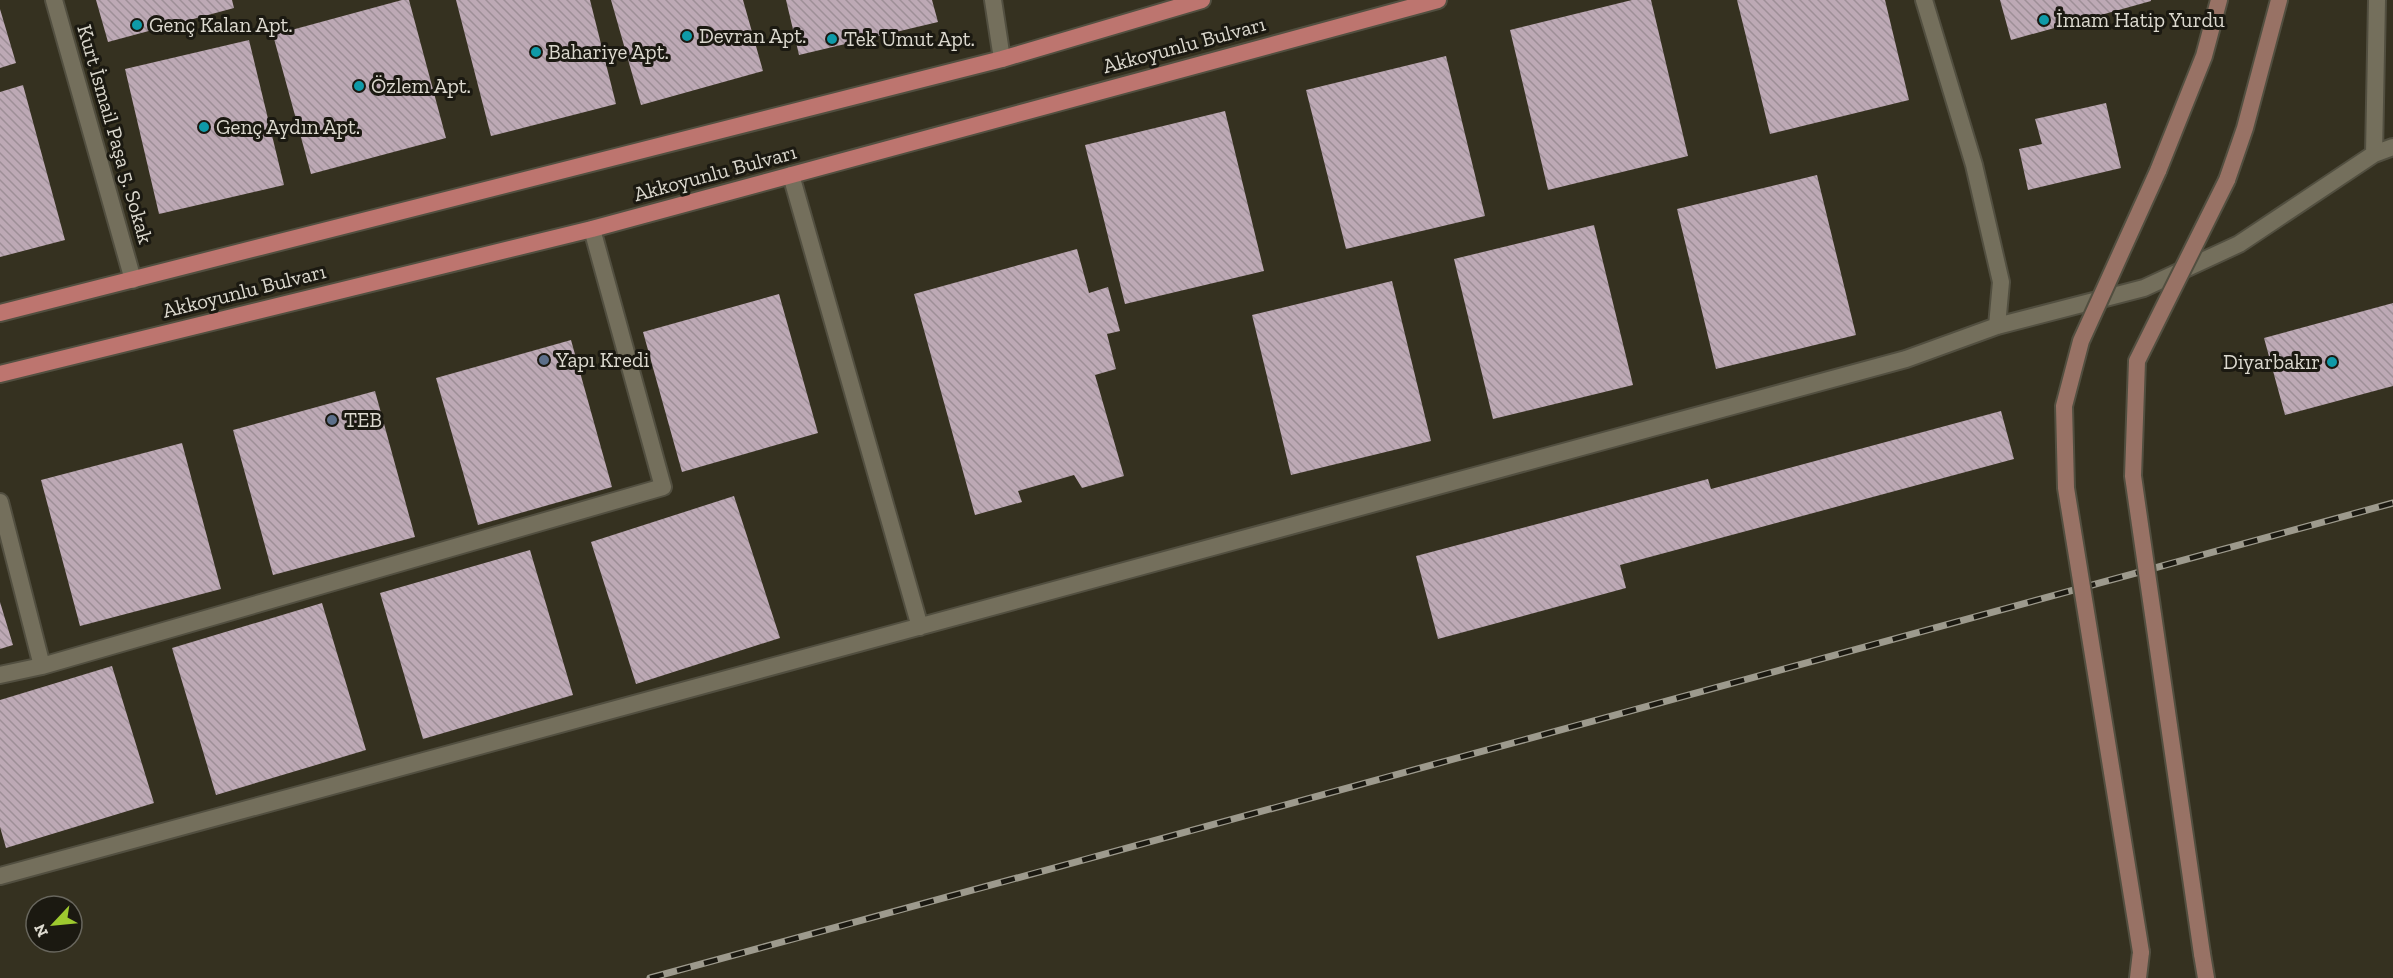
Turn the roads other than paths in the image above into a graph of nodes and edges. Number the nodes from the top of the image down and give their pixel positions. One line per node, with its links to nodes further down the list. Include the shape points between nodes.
1 (54, 0): 14 (street, Kurt İsmail Paşa 5. Sokak)
2 (993, 0): 9 (street)
3 (1202, 0): 9 (main road, Akkoyunlu Bulvarı)
4 (1438, 0): 12 (main road, Akkoyunlu Bulvarı)
5 (1924, 0): 16 (street, via 1974,165 2001,282)
6 (2219, 0): 23 (main road, bridge, via 2204,56 2158,171 2081,341 2064,406 2066,489)
7 (2279, 0): 26 (main road, bridge, via 2227,180 2137,362 2133,476)
8 (2377, 0): 11 (street)
9 (1002, 59): 14 (main road, Akkoyunlu Bulvarı)
10 (2393, 147): 11 (street)
11 (2374, 154): 16 (street, via 2239,244 2144,288)
12 (791, 175): 13 (main road, Akkoyunlu Bulvarı); 19 (street)
13 (592, 229): 17 (main road, Akkoyunlu Bulvarı); 20 (street, via 663,487)
14 (133, 280): 15 (main road, Akkoyunlu Bulvarı)
15 (0, 313)
16 (1997, 326): 19 (street, via 1906,359)
17 (0, 374)
18 (0, 502): 20 (street)
19 (920, 627): 22 (street)
20 (42, 666): 21 (street)
21 (0, 675)
22 (0, 876)
23 (2141, 952): 24 (main road); 25 (main road)
24 (2139, 978)
25 (2143, 978)
26 (2206, 978)

